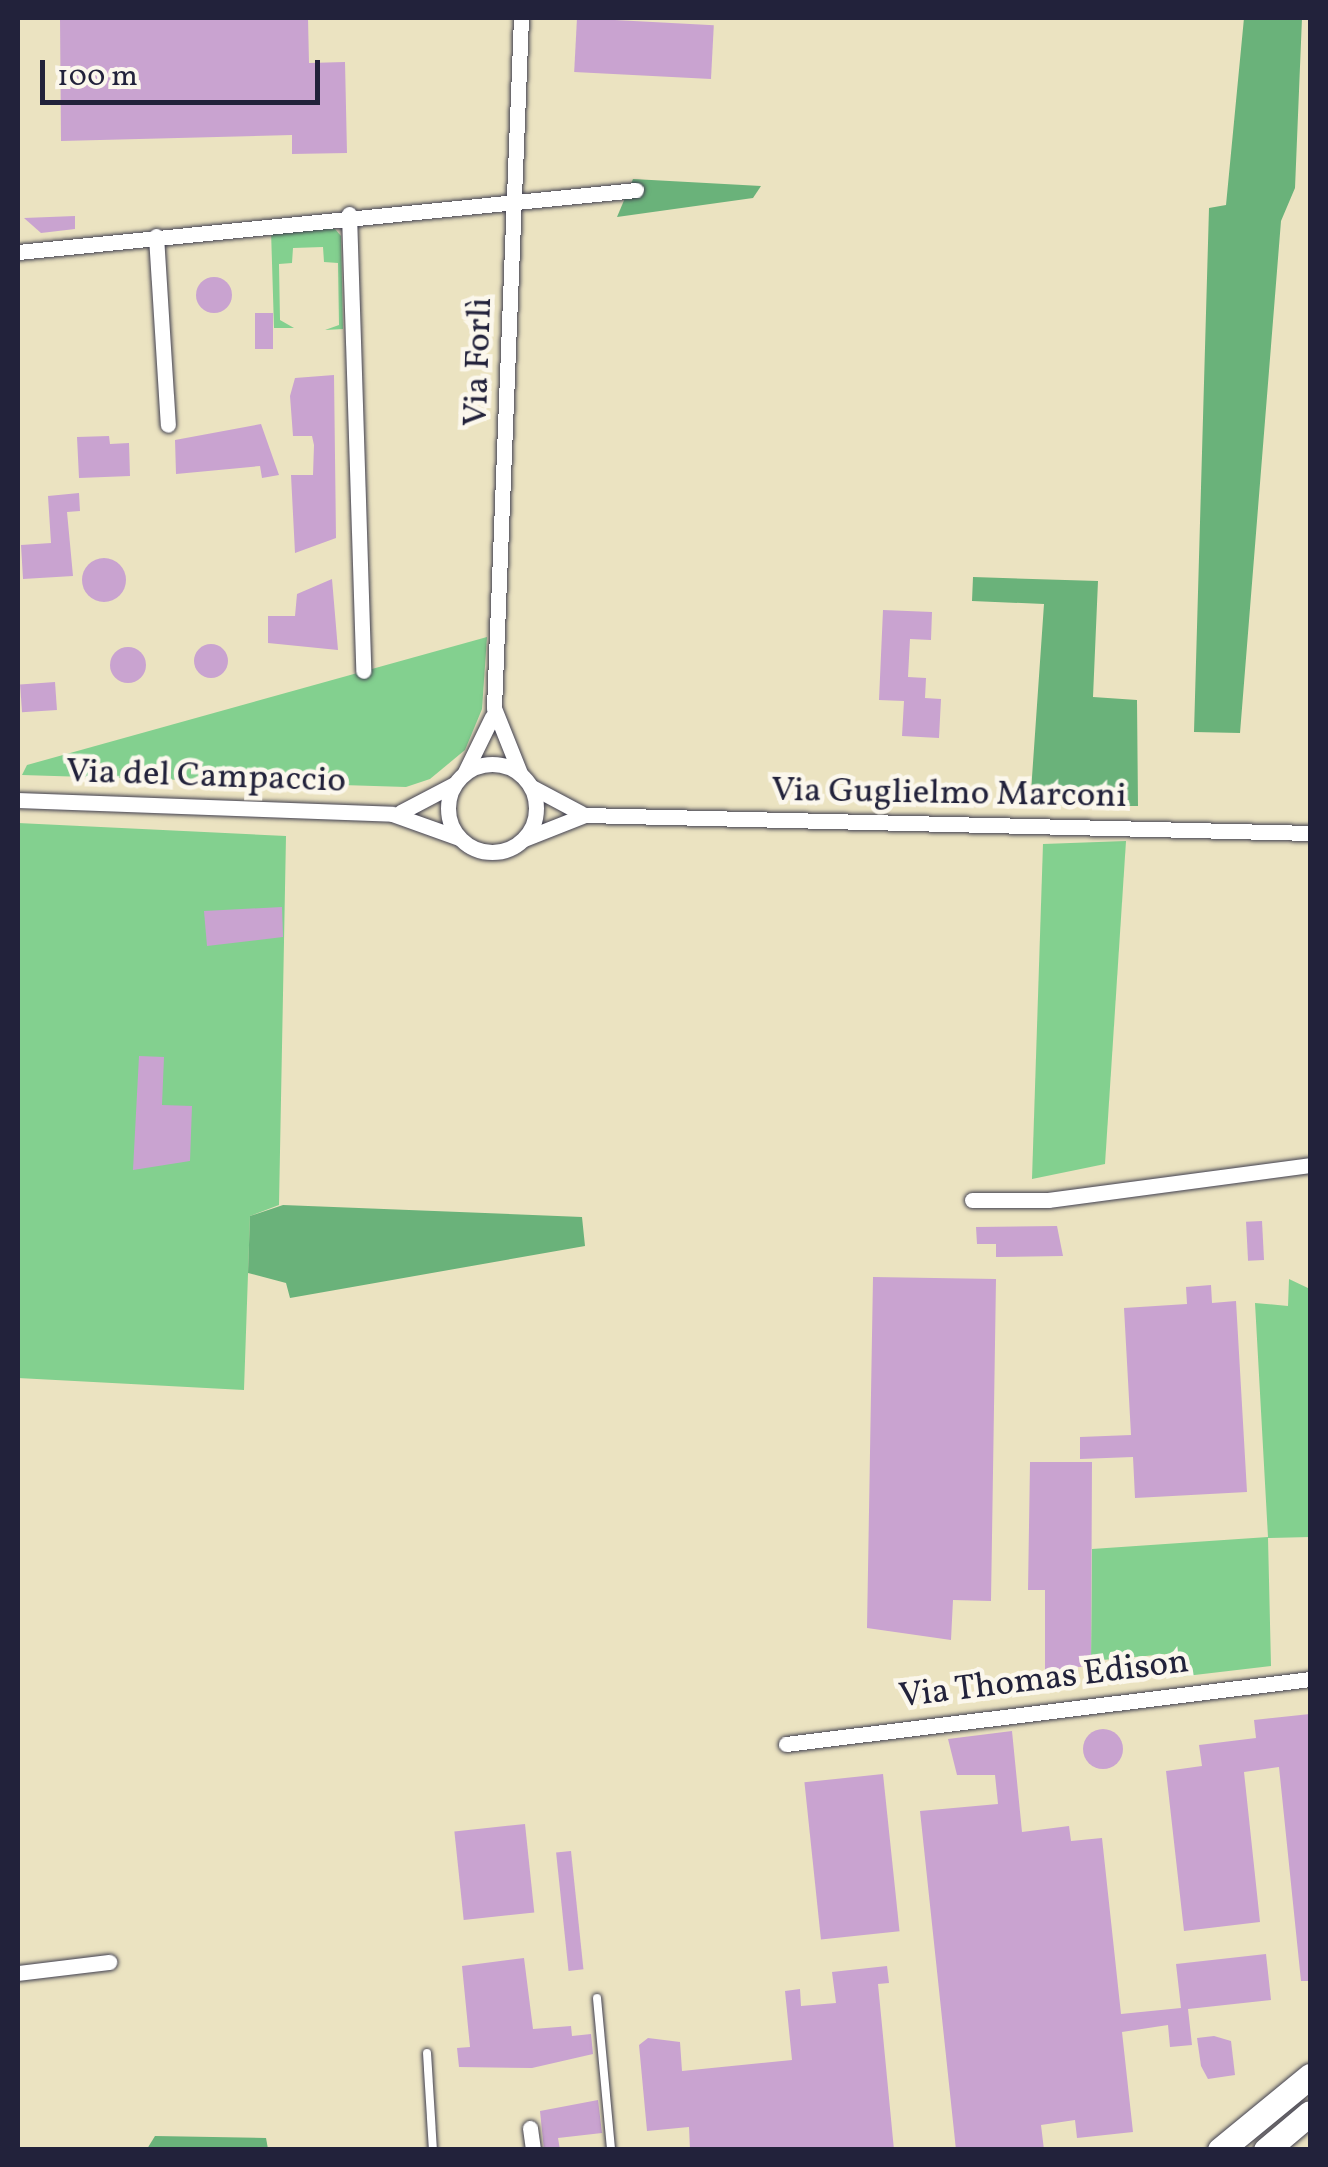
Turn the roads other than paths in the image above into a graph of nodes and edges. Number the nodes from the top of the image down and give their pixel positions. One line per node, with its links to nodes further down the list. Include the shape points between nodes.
1 (521, 18): 3 (street, Via Forlì)
2 (636, 190): 3 (street)
3 (514, 195): 4 (street); 9 (street, Via Forlì)
4 (349, 214): 5 (street); 8 (street)
5 (156, 236): 6 (street); 7 (street)
6 (18, 249)
7 (168, 424)
8 (362, 670)
9 (494, 708): 10 (street, Via Forlì); 11 (street, Via Forlì)
10 (460, 778): 11 (street, via 492,764); 13 (street, Via del Campaccio); 16 (street, via 448,812)
11 (525, 779): 14 (street, Via Guglielmo Marconi); 17 (street, via 536,814)
12 (18, 800): 13 (street, Via del Campaccio)
13 (392, 814): 16 (street, Via del Campaccio)
14 (585, 814): 15 (street, Via Guglielmo Marconi); 17 (street, Via Guglielmo Marconi)
15 (1310, 832)
16 (459, 838): 17 (street, via 484,852)
17 (524, 839)
18 (1310, 1165): 19 (street, via 1048,1200)
19 (972, 1200)
20 (1310, 1679): 21 (street, Via Thomas Edison)
21 (786, 1744)
22 (109, 1962): 23 (street)
23 (18, 1973)
24 (596, 1998): 31 (lane)
25 (427, 2053): 29 (lane)
26 (1310, 2076): 32 (main road)
27 (1310, 2113): 33 (main road)
28 (530, 2128): 30 (street)
29 (433, 2150)
30 (532, 2150)
31 (612, 2150)
32 (1220, 2150)
33 (1266, 2150)

